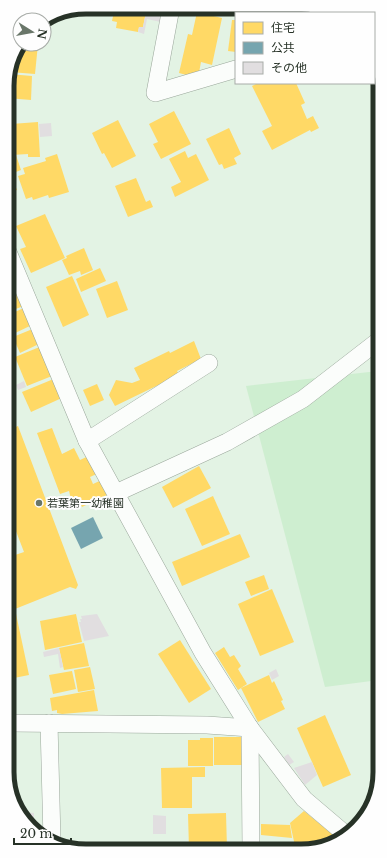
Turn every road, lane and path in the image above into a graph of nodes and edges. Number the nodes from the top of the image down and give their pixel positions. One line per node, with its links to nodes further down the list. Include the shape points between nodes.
1 (170, 14): 2 (street, via 155,93)
2 (235, 69)
3 (14, 266): 6 (street)
4 (373, 345): 7 (street, via 303,399 227,442)
5 (209, 363): 6 (street)
6 (87, 441): 7 (street)
7 (116, 493): 10 (street, via 203,653)
8 (14, 723): 9 (street)
9 (49, 723): 10 (street); 12 (street)
10 (250, 728): 11 (street, via 304,799); 13 (street)
11 (342, 831)
12 (52, 836)
13 (251, 844)

